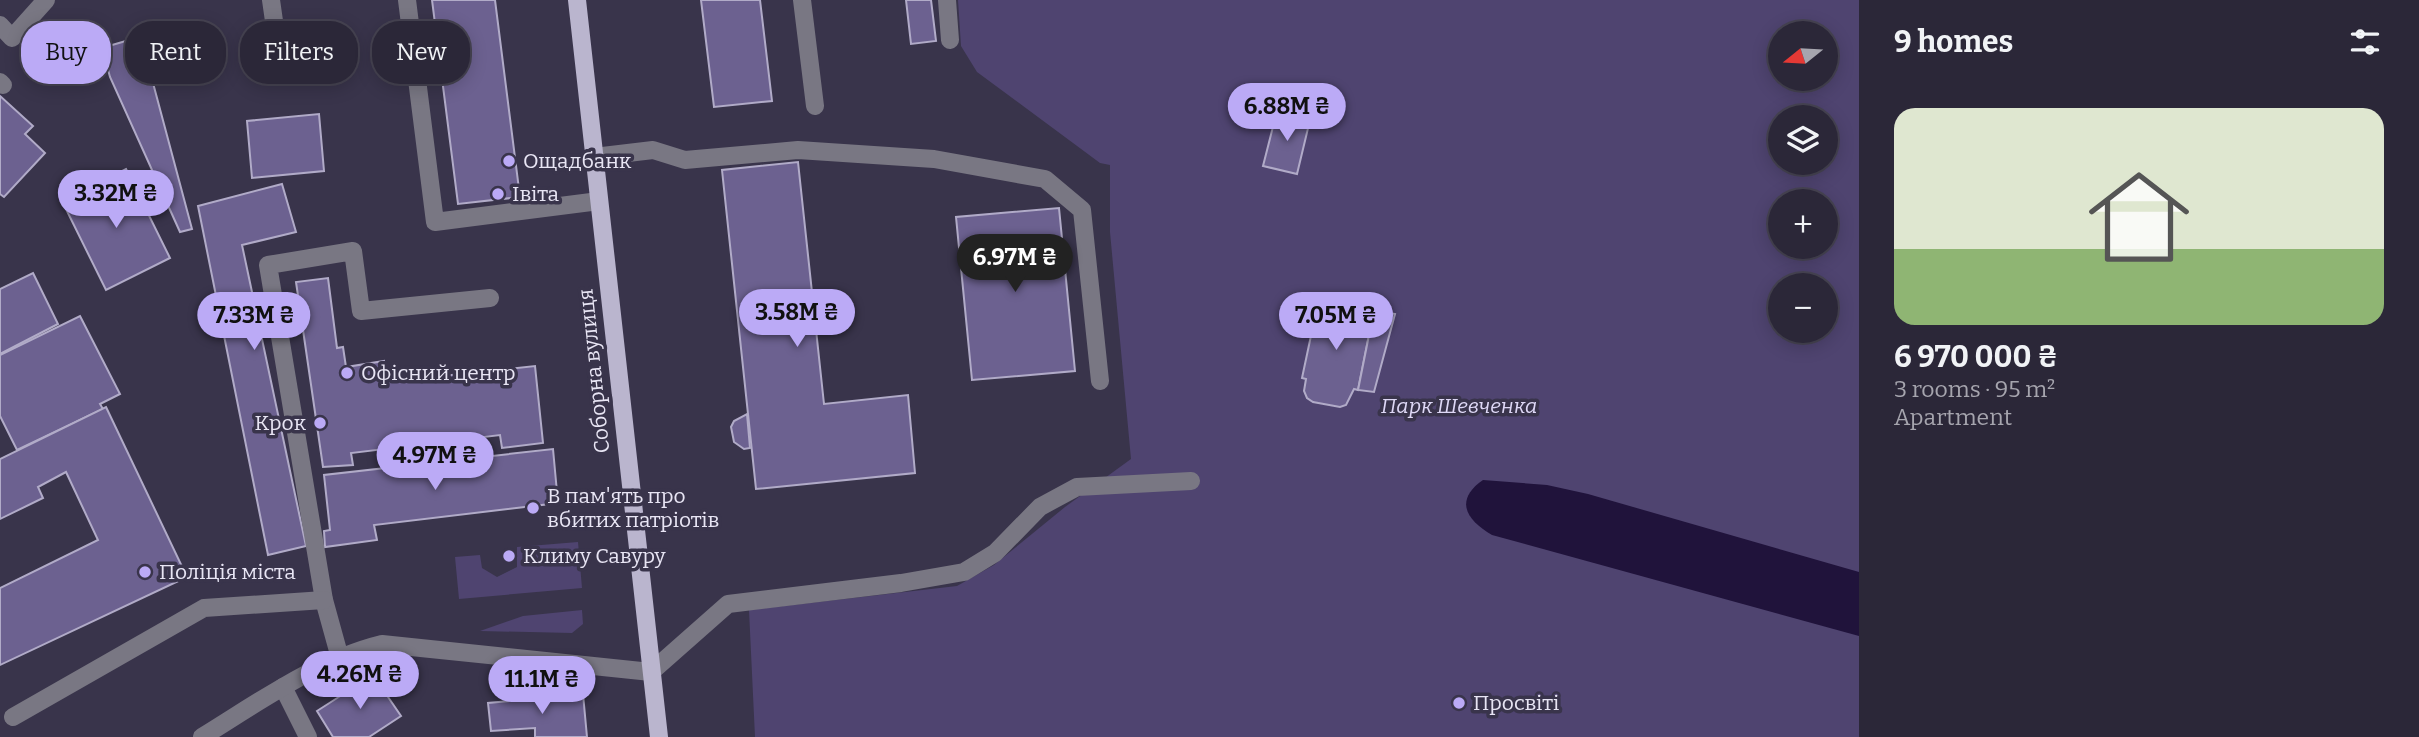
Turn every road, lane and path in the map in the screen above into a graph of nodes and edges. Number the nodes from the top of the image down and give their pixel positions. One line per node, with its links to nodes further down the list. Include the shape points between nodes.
1 (46, 0): 8 (street, via 12,38)
2 (271, 0): 7 (street)
3 (407, 0): 12 (street, via 435,222)
4 (577, 0): 11 (main road, Соборна вулиця)
5 (802, 0): 10 (street)
6 (947, 0): 9 (street)
7 (274, 21)
8 (0, 25)
9 (950, 40)
10 (815, 106)
11 (594, 157): 12 (main road, Соборна вулиця); 14 (street, via 653,150 685,160 798,150 934,159 1045,179 1082,210)
12 (599, 201): 18 (main road, Соборна вулиця)
13 (490, 298): 16 (street, via 361,311 353,251 268,265)
14 (1100, 381)
15 (1191, 481): 18 (street, via 1077,487 1040,508 995,553 964,572 729,604)
16 (324, 600): 17 (street); 20 (street, via 204,608)
17 (340, 657): 18 (street, via 382,643); 19 (street)
18 (651, 673): 23 (main road, Соборна вулиця)
19 (282, 687): 21 (street); 22 (street)
20 (13, 718)
21 (202, 737)
22 (308, 737)
23 (659, 737)

